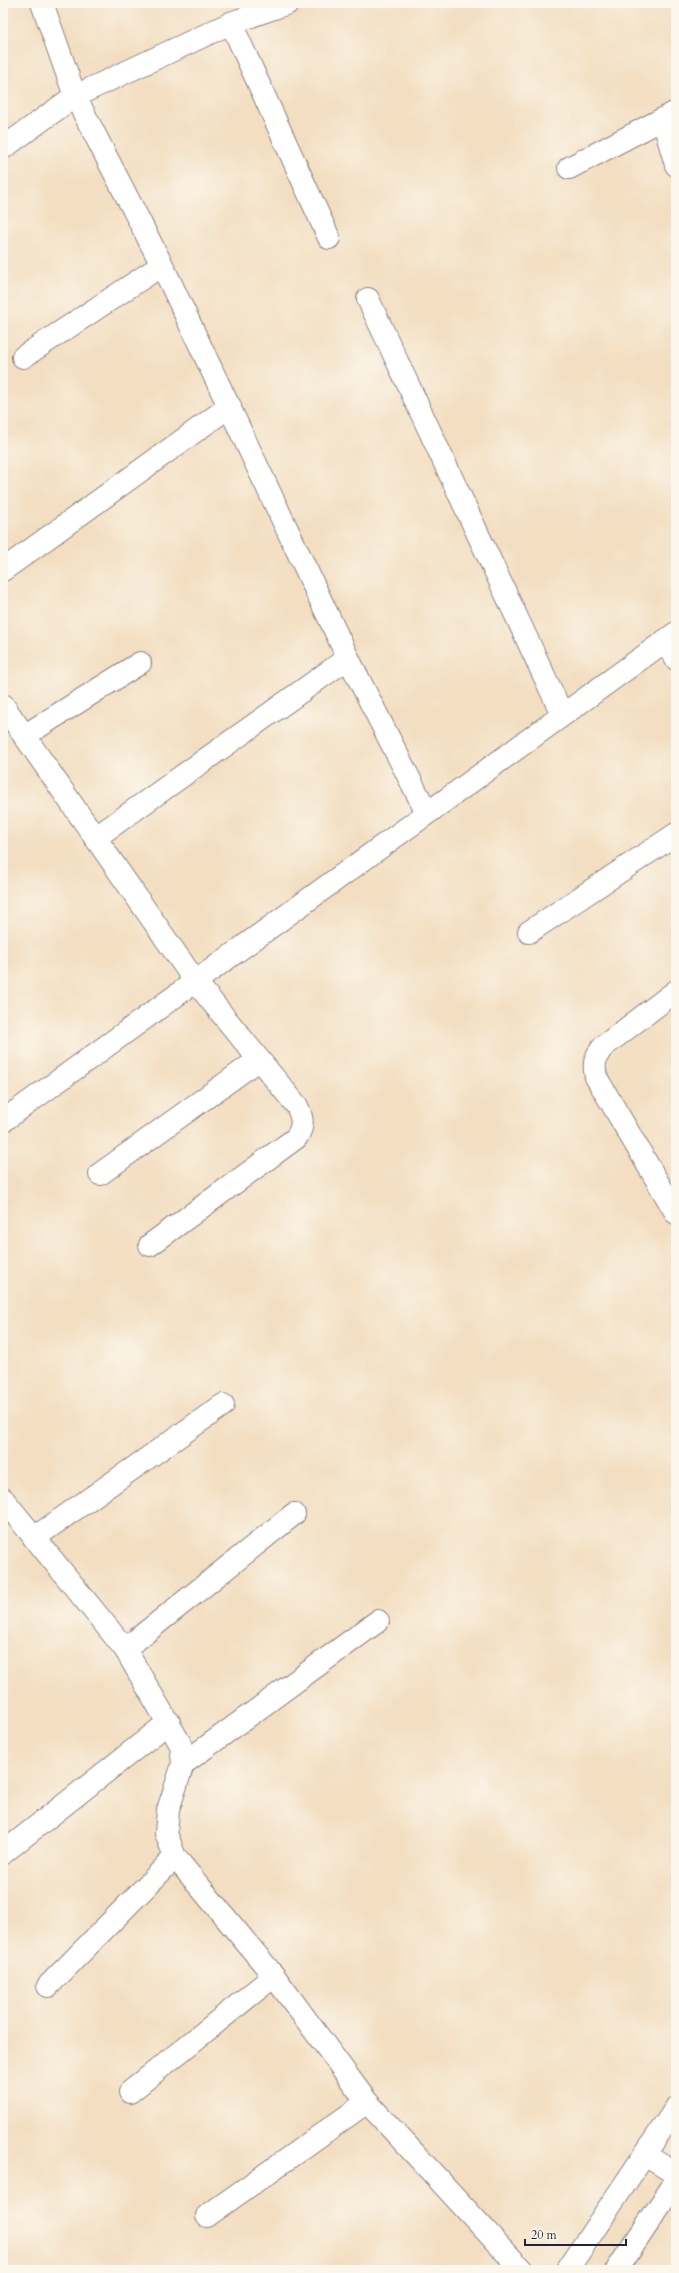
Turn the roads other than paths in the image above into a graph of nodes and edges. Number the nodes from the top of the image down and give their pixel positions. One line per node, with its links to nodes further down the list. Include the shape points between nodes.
1 (42, 3): 4 (street)
2 (288, 3): 3 (street)
3 (231, 23): 4 (street); 9 (street)
4 (75, 96): 6 (street); 10 (street)
5 (669, 116): 7 (street); 8 (street)
6 (3, 148)
7 (676, 165)
8 (569, 168)
9 (329, 238)
10 (162, 265): 12 (street); 13 (street)
11 (368, 299): 19 (street)
12 (24, 357)
13 (230, 406): 14 (street); 16 (street)
14 (3, 570)
15 (672, 644): 19 (street)
16 (348, 658): 21 (street); 23 (street)
17 (140, 664): 20 (street)
18 (3, 705): 20 (street)
19 (562, 714): 21 (street)
20 (24, 736): 23 (street)
21 (428, 813): 25 (street)
22 (676, 834): 24 (street)
23 (95, 838): 25 (street)
24 (529, 932)
25 (195, 981): 27 (street); 28 (street)
26 (676, 991): 30 (street, via 604,1046 596,1055 594,1066 596,1077)
27 (258, 1060): 29 (street); 31 (street, via 297,1106 302,1117 302,1128 296,1138)
28 (3, 1121)
29 (100, 1174)
30 (676, 1213)
31 (150, 1245)
32 (223, 1405): 35 (street)
33 (3, 1499): 35 (street)
34 (294, 1514): 37 (street)
35 (34, 1538): 37 (street)
36 (378, 1621): 39 (street)
37 (125, 1649): 38 (street)
38 (169, 1722): 39 (street, via 181,1745); 40 (street)
39 (183, 1764): 41 (street, via 168,1810 166,1833)
40 (3, 1853)
41 (175, 1857): 42 (street); 43 (street)
42 (274, 1976): 44 (street); 45 (street)
43 (48, 1986)
44 (130, 2092)
45 (367, 2102): 50 (street); 51 (street)
46 (676, 2108): 47 (street)
47 (645, 2155): 48 (street); 52 (street)
48 (676, 2174)
49 (676, 2181): 53 (street)
50 (207, 2216)
51 (522, 2270)
52 (567, 2270)
53 (617, 2270)

